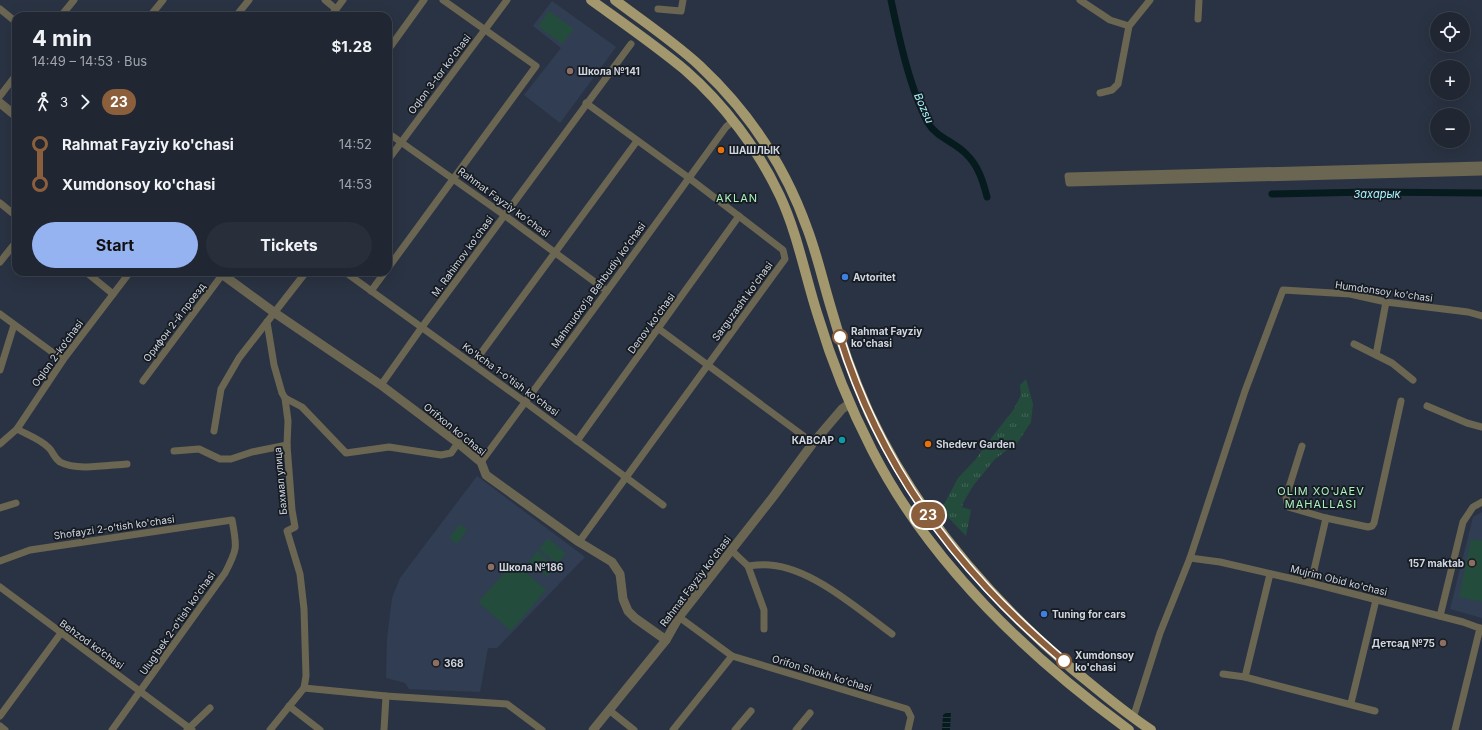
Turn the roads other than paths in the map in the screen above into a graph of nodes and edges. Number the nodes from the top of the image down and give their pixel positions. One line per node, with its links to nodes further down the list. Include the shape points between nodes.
1 (74, 0): 18 (street)
2 (163, 0): 19 (street)
3 (249, 0): 20 (street)
4 (325, 0): 16 (street)
5 (343, 0): 16 (street)
6 (424, 0): 26 (street)
7 (442, 0): 25 (street)
8 (507, 0): 25 (street, Oqlon 3-tor ko'chasi)
9 (591, 0): 34 (main road, via 685,71)
10 (615, 0): 38 (main road, via 700,66 751,123)
11 (683, 0): 17 (street, via 681,11)
12 (1080, 0): 24 (street, via 1110,20)
13 (1150, 0): 24 (street)
14 (1199, 0): 23 (street)
15 (0, 9): 22 (street)
16 (336, 9): 21 (street)
17 (658, 9)
18 (64, 12)
19 (153, 12)
20 (239, 12)
21 (334, 12)
22 (12, 19)
23 (1198, 19)
24 (1129, 26): 29 (street, via 1118,84 1112,90)
25 (484, 31): 37 (street, Oqlon 3-tor ko'chasi); 44 (street, via 536,66)
26 (392, 44)
27 (631, 44): 32 (street, M. Rahimov ko'chasi)
28 (12, 80): 30 (street)
29 (1100, 92)
30 (0, 96)
31 (0, 103): 33 (street)
32 (586, 104): 36 (street, Sarguzasht ko'chasi); 49 (street, M. Rahimov ko'chasi)
33 (12, 113)
34 (733, 121): 39 (main road); 43 (street, Mahmudxoʻja Behbudiy koʻchasi)
35 (392, 136): 37 (street, Rahmat Fayziy koʻchasi)
36 (636, 141): 43 (street, Sarguzasht ko'chasi); 52 (street)
37 (401, 142): 40 (street, Oqlon 3-tor ko'chasi); 44 (street, Rahmat Fayziy koʻchasi)
38 (766, 145): 39 (main road, via 763,153); 46 (main road)
39 (755, 152): 48 (main road)
40 (392, 154)
41 (1482, 165): 42 (street, via 1068,176 1069,183)
42 (1482, 172)
43 (689, 178): 50 (street, Sarguzasht ko'chasi); 63 (street, Mahmudxoʻja Behbudiy koʻchasi)
44 (454, 179): 49 (street, Rahmat Fayziy koʻchasi); 54 (street)
45 (0, 203): 47 (street)
46 (800, 209): 48 (main road, via 792,208); 106 (main road, via 814,246 837,330 860,392 897,467)
47 (12, 213)
48 (788, 214): 85 (main road, via 825,338)
49 (504, 215): 52 (street, Rahmat Fayziy koʻchasi); 71 (street, M. Rahimov ko'chasi)
50 (739, 216): 72 (street, Denov ko'chasi); 77 (street, Sarguzasht ko'chasi, via 784,250 785,259)
51 (12, 247): 53 (street)
52 (555, 254): 63 (street, Rahmat Fayziy koʻchasi); 76 (street)
53 (0, 262)
54 (392, 263)
55 (91, 276): 64 (street)
56 (127, 276): 64 (street, Oqlon 2-ko‘chasi)
57 (218, 276): 80 (street, Орифон 2-й проезд)
58 (224, 276): 66 (street, Orifxon koʻchasi)
59 (303, 276): 66 (street)
60 (350, 276): 62 (street, Ko'kcha 1-o'tish ko'chasi)
61 (382, 276): 62 (street)
62 (371, 291): 71 (street, Ko'kcha 1-o'tish ko'chasi)
63 (607, 291): 84 (street, Mahmudxoʻja Behbudiy koʻchasi)
64 (113, 294): 75 (street, Oqlon 2-ko‘chasi)
65 (1386, 302): 68 (street, Humdonsoy ko'chasi); 74 (street); 110 (street, Humdonsoy ko'chasi, via 1350,294 1283,290 1248,384)
66 (275, 313): 69 (street); 81 (street, Orifxon koʻchasi)
67 (0, 314): 70 (street)
68 (1482, 316)
69 (267, 322): 82 (street, Бахмал улица, via 274,365); 89 (street, via 239,358 221,389)
70 (14, 325): 75 (street); 78 (street)
71 (422, 327): 76 (street, Ko'kcha 1-o'tish ko'chasi); 81 (street, M. Rahimov ko'chasi)
72 (659, 329): 77 (street); 90 (street, Denov ko'chasi)
73 (1354, 344): 74 (street)
74 (1376, 355): 79 (street, via 1392,363)
75 (63, 360): 88 (street, Oqlon 2-ko‘chasi)
76 (474, 364): 84 (street, Ko'kcha 1-o'tish ko'chasi)
77 (708, 366): 92 (street); 99 (street, Sarguzasht ko'chasi)
78 (0, 370)
79 (1413, 380)
80 (143, 381)
81 (381, 385): 91 (street, Orifxon koʻchasi)
82 (285, 398): 91 (street, via 302,407 346,453 389,447 441,455 450,454); 94 (street, Бахмал улица, via 288,421)
83 (1401, 401): 104 (street, via 1374,523 1368,527)
84 (526, 402): 90 (street, Ko'kcha 1-o'tish ko'chasi); 97 (street, Mahmudxoʻja Behbudiy koʻchasi)
85 (849, 404): 92 (street, Rahmat Fayziy koʻchasi); 107 (main road, via 878,462)
86 (1427, 406): 87 (street, via 1467,424)
87 (1482, 427)
88 (17, 428): 93 (street, Oqlon 2-ko‘chasi); 98 (street, via 49,448 60,462 86,467)
89 (214, 431)
90 (577, 441): 99 (street, Ko'kcha 1-o'tish ko'chasi)
91 (458, 443): 97 (street, Orifxon koʻchasi)
92 (813, 443): 109 (street, Rahmat Fayziy koʻchasi)
93 (0, 444)
94 (286, 445): 96 (street, via 231,459 220,459 199,449); 129 (street, Бахмал улица, via 295,527 287,531 300,574 304,609)
95 (1302, 446): 104 (street, via 1286,497 1288,507)
96 (174, 451)
97 (481, 462): 108 (street, Orifxon koʻchasi, via 486,476)
98 (127, 464)
99 (627, 477): 102 (street, Ko'kcha 1-o'tish ko'chasi); 108 (street, Sarguzasht ko'chasi)
100 (1482, 502): 117 (street, via 1473,508 1463,522)
101 (16, 503): 103 (street)
102 (663, 505)
103 (0, 508)
104 (1326, 518): 114 (street)
105 (232, 520): 111 (street, Shofayzi 2-o'tish ko'chasi, via 30,550); 130 (street, Ulug'bek 2-o'tish ko'chasi, via 236,544 234,557)
106 (932, 521): 107 (main road, via 930,529); 122 (main road, via 979,580)
107 (921, 530): 125 (main road, via 945,561)
108 (579, 542): 124 (street, Orifxon koʻchasi, via 615,566 620,574 623,599 628,611)
109 (731, 550): 112 (street); 118 (street, Rahmat Fayziy koʻchasi)
110 (1190, 558): 113 (street, Mujrim Obid ko'chasi); 140 (street, via 1166,617)
111 (0, 561)
112 (748, 566): 119 (street, via 764,610); 123 (street, via 771,565 816,579)
113 (1270, 574): 114 (street, Mujrim Obid ko'chasi); 128 (street)
114 (1311, 583): 116 (street, Mujrim Obid ko'chasi)
115 (0, 588): 121 (street, Behzod ko‘chasi)
116 (1376, 600): 117 (street, Mujrim Obid ko'chasi); 132 (street)
117 (1440, 616): 120 (street, Mujrim Obid ko'chasi)
118 (679, 617): 124 (street, Rahmat Fayziy koʻchasi); 126 (street, Orifon Shokh koʻchasi)
119 (764, 629)
120 (1481, 629): 157 (street)
121 (61, 633): 130 (street, Behzod ko‘chasi); 139 (street)
122 (1032, 633): 125 (main road, via 1025,636); 140 (main road)
123 (892, 634)
124 (666, 640): 135 (street, Rahmat Fayziy koʻchasi)
125 (1024, 642): 155 (main road, via 1084,696)
126 (732, 656): 151 (street); 154 (street, Orifon Shokh koʻchasi, via 906,709 911,717)
127 (1223, 674): 128 (street)
128 (1245, 677): 132 (street)
129 (304, 688): 131 (street); 133 (street)
130 (140, 692): 142 (street, Behzod ko‘chasi); 144 (street, Ulug'bek 2-o'tish ko'chasi)
131 (386, 696): 147 (street); 148 (street, via 506,704)
132 (1351, 703): 136 (street)
133 (289, 706): 145 (street); 146 (street)
134 (210, 708): 142 (street)
135 (609, 710): 149 (street, Rahmat Fayziy koʻchasi); 150 (street)
136 (1375, 710)
137 (751, 711): 152 (street)
138 (810, 713): 153 (street)
139 (0, 716)
140 (1133, 718): 156 (main road)
141 (0, 726): 143 (street)
142 (189, 729)
143 (5, 730)
144 (112, 730)
145 (270, 730)
146 (320, 730)
147 (384, 730)
148 (542, 730)
149 (593, 730)
150 (634, 730)
151 (673, 730)
152 (735, 730)
153 (796, 730)
154 (908, 730)
155 (1129, 730)
156 (1151, 730)
157 (1455, 730)

